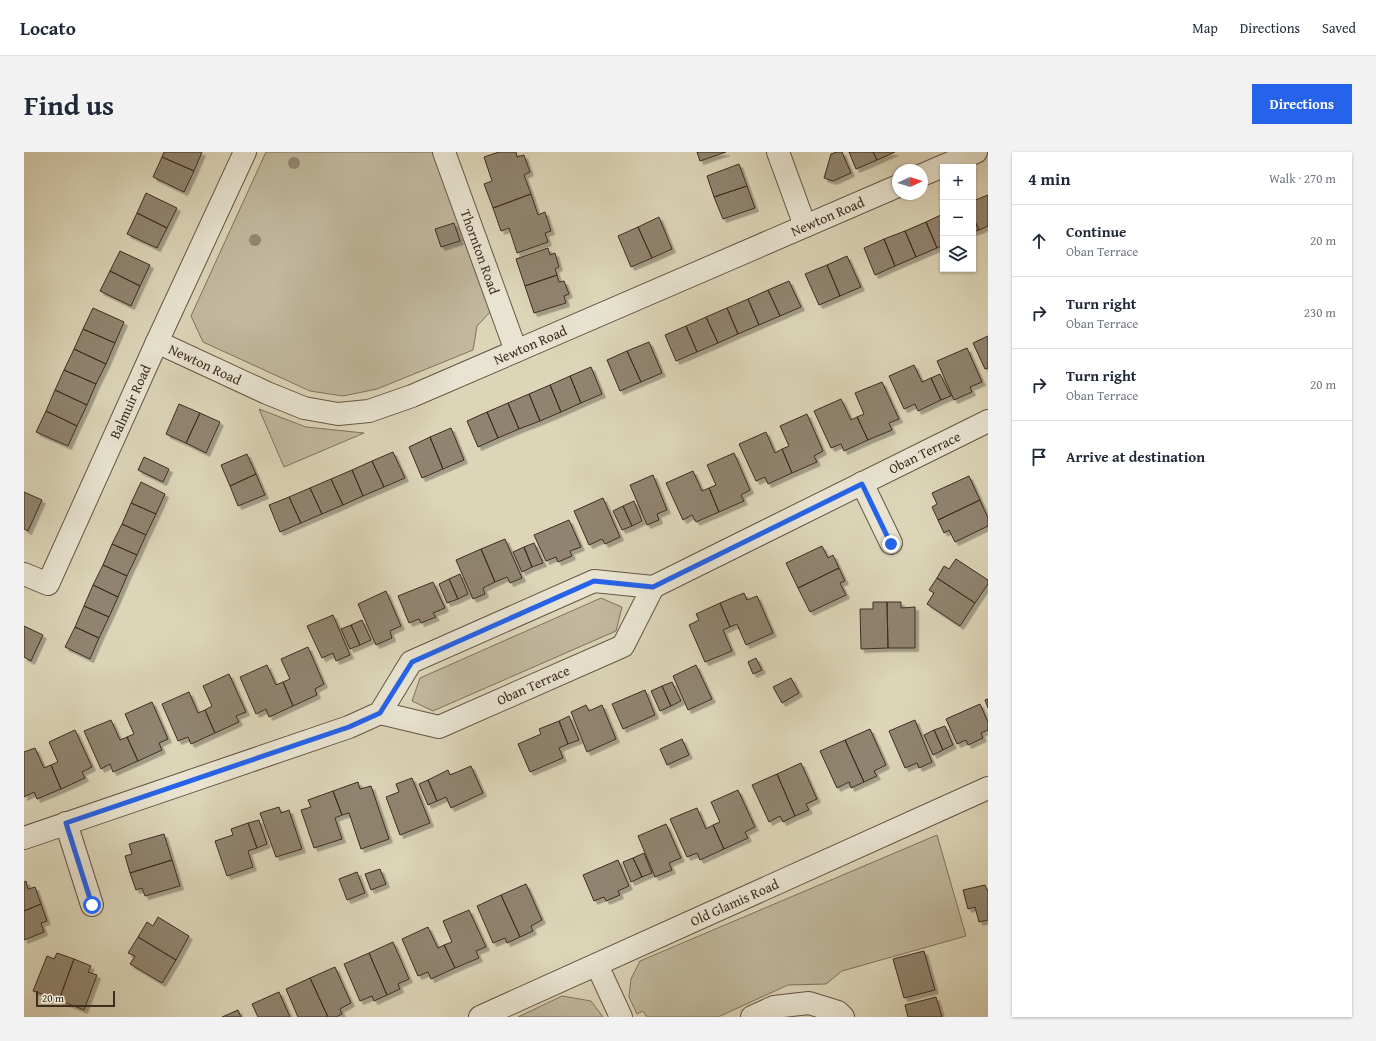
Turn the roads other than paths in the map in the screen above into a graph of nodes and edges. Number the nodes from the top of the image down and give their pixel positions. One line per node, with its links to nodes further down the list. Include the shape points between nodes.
1 (246, 152): 8 (street, Balmuir Road)
2 (444, 152): 9 (street, Thornton Road)
3 (778, 152): 7 (street)
4 (976, 152): 5 (street)
5 (928, 172)
6 (892, 189): 7 (street, Newton Road)
7 (805, 226): 9 (street, Newton Road)
8 (158, 342): 9 (street, Newton Road, via 304,408 338,414 369,411 412,396); 13 (street, Balmuir Road, via 48,584)
9 (516, 351)
10 (988, 421): 11 (street, Oban Terrace)
11 (862, 484): 12 (street); 14 (street, Oban Terrace)
12 (891, 544)
13 (24, 574)
14 (653, 587): 15 (street, via 594,581 412,662); 15 (street, Oban Terrace, via 623,646 439,727)
15 (380, 713): 17 (street, via 349,727)
16 (988, 788): 20 (street, Old Glamis Road)
17 (66, 823): 18 (street); 19 (street)
18 (24, 838)
19 (92, 905)
20 (597, 965): 21 (street, Old Glamis Road); 22 (street)
21 (480, 1017)
22 (621, 1017)
23 (752, 1017): 24 (street, via 774,1007 809,1003 838,1012)
24 (843, 1017)

